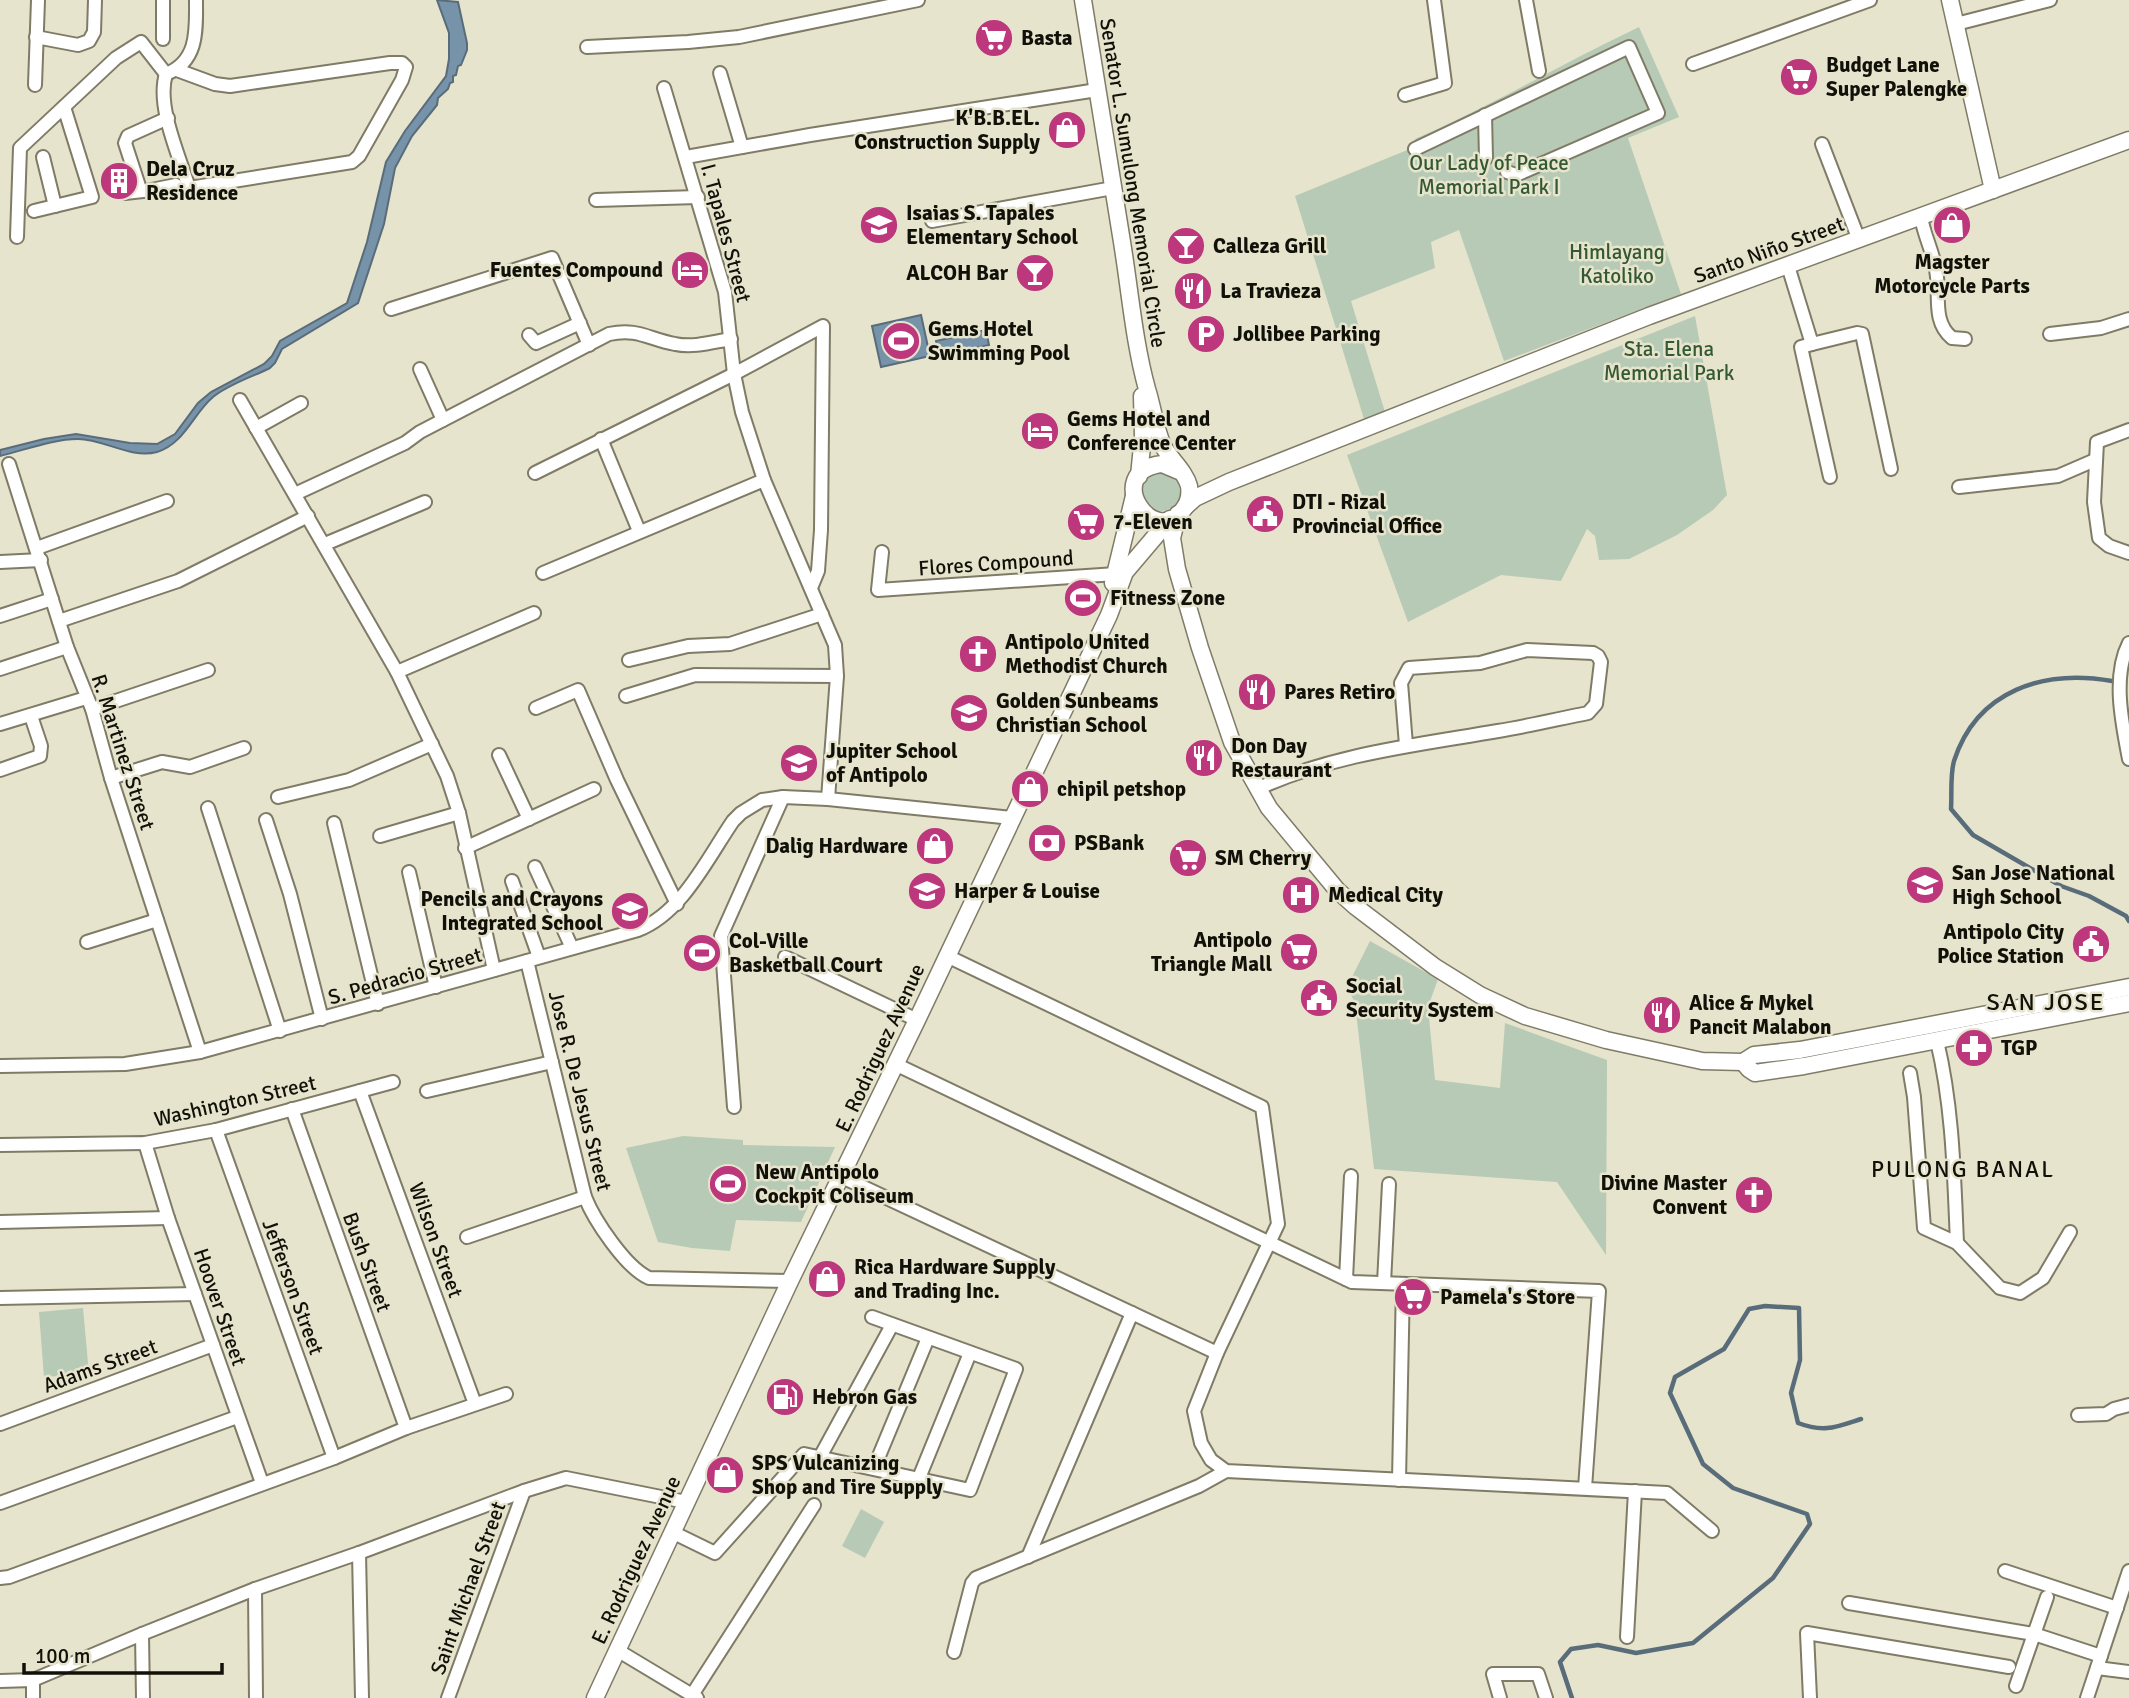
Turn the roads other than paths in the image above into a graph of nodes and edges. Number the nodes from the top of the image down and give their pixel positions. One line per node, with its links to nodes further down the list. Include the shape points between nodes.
1 (37, 0): 13 (street)
2 (95, 0): 13 (street, via 94,32 89,41 78,45)
3 (163, 0): 14 (street)
4 (196, 0): 17 (street, via 196,40)
5 (918, 0): 15 (street, via 739,37)
6 (1083, 0): 22 (main road, Senator L. Sumulong Memorial Circle)
7 (1434, 0): 23 (street, via 1445,83)
8 (1526, 0): 18 (street)
9 (1870, 0): 16 (street)
10 (1950, 0): 12 (main road)
11 (2050, 0): 12 (street)
12 (1956, 24): 37 (main road)
13 (36, 37): 20 (street)
14 (163, 39)
15 (587, 47)
16 (1693, 64)
17 (172, 71): 24 (street, via 141,42 116,58); 26 (street, via 162,86); 26 (street, via 229,86 390,63 406,67 352,162 189,188)
18 (1539, 71)
19 (720, 73): 29 (street)
20 (35, 85)
21 (664, 88): 32 (street)
22 (1097, 90): 29 (street, I. Tapales Street); 36 (main road, Senator L. Sumulong Memorial Circle)
23 (1405, 95)
24 (64, 107): 42 (street, via 92,197); 46 (street, via 20,148)
25 (1485, 116): 30 (street); 33 (street); 34 (street, via 1629,47 1658,113 1516,175)
26 (168, 118): 38 (street, via 125,139)
27 (2129, 140): 37 (main road, Santo Niño Street)
28 (1822, 144): 47 (street)
29 (742, 147): 32 (street, I. Tapales Street)
30 (1415, 149)
31 (43, 157): 42 (street)
32 (686, 157): 40 (street, I. Tapales Street)
33 (1486, 158)
34 (1507, 172)
35 (176, 185): 38 (street)
36 (1113, 188): 45 (street); 59 (main road, Senator L. Sumulong Memorial Circle)
37 (1993, 190): 44 (main road, Santo Niño Street)
38 (143, 191): 39 (street)
39 (125, 193)
40 (698, 197): 41 (street); 54 (street, I. Tapales Street, via 725,292)
41 (596, 200)
42 (55, 206): 43 (street)
43 (34, 211)
44 (1921, 216): 47 (main road, Santo Niño Street); 55 (street, via 1936,267 1941,323 1952,338)
45 (932, 221)
46 (17, 237)
47 (1858, 240): 48 (main road, Santo Niño Street)
48 (1788, 266): 56 (street); 75 (main road, Santo Niño Street)
49 (391, 309): 51 (street, via 552,258)
50 (2129, 320): 52 (street)
51 (579, 323): 53 (street, via 536,343); 57 (street)
52 (2050, 334)
53 (529, 335)
54 (731, 339): 57 (street, via 675,344 625,331); 60 (street, I. Tapales Street)
55 (1965, 339)
56 (1812, 344): 69 (street, via 1862,334); 73 (street, via 1801,347)
57 (589, 345): 63 (street)
58 (420, 369): 63 (street)
59 (1142, 372): 71 (main road, Senator L. Sumulong Memorial Circle, via 1164,448); 72 (main road, Senator L. Sumulong Memorial Circle)
60 (734, 374): 66 (street); 74 (street, I. Tapales Street); 93 (street, via 822,326 821,530 818,571)
61 (240, 400): 64 (street)
62 (301, 403): 64 (street)
63 (443, 420): 77 (street, via 405,443)
64 (256, 428): 77 (street)
65 (2129, 430): 67 (street, via 2097,442)
66 (601, 439): 70 (street); 84 (street)
67 (2095, 460): 76 (street, via 2058,476); 88 (street, via 2099,538)
68 (9, 464): 89 (street, R. Martinez Street)
69 (1891, 469)
70 (535, 473)
71 (1182, 473): 72 (main road, via 1162,464); 75 (main road, Santo Niño Street, via 1201,481); 81 (main road, via 1189,487)
72 (1139, 476): 78 (main road)
73 (1830, 477)
74 (764, 480): 84 (street); 93 (street, I. Tapales Street)
75 (1229, 482): 81 (main road, Santo Niño Street, via 1195,498)
76 (1959, 487)
77 (295, 494): 82 (street)
78 (1134, 496): 83 (main road); 92 (main road, E. Rodriguez Avenue)
79 (167, 501): 89 (street)
80 (425, 502): 86 (street)
81 (1178, 513): 83 (main road, via 1158,520); 85 (main road, E. Rodriguez Avenue); 95 (main road, via 1172,538)
82 (308, 516): 86 (street); 99 (street, via 178,581)
83 (1147, 516): 85 (main road)
84 (639, 531): 91 (street)
85 (1157, 537): 95 (main road); 100 (main road, E. Rodriguez Avenue, via 1125,572)
86 (325, 544): 106 (street)
87 (882, 552): 92 (street, Flores Compound, via 878,590)
88 (2129, 553)
89 (39, 554): 90 (street); 94 (street, R. Martinez Street)
90 (0, 562)
91 (543, 573)
92 (1116, 574): 100 (main road, E. Rodriguez Avenue)
93 (811, 588): 97 (street, I. Tapales Street)
94 (52, 598): 98 (street); 99 (street, R. Martinez Street)
95 (1187, 606): 121 (main road, via 1232,742)
96 (534, 613): 106 (street)
97 (822, 614): 103 (street, via 730,644 688,646); 107 (street, I. Tapales Street, via 835,645)
98 (0, 616)
99 (59, 621): 102 (street, R. Martinez Street)
100 (1095, 643): 127 (main road, E. Rodriguez Avenue)
101 (2129, 643): 117 (street, via 2120,679)
102 (67, 647): 104 (street); 109 (street, R. Martinez Street)
103 (629, 660)
104 (0, 669)
105 (208, 670): 109 (street)
106 (397, 672): 113 (street)
107 (837, 676): 108 (street, via 695,675); 124 (street, I. Tapales Street)
108 (626, 696)
109 (89, 704): 111 (street); 119 (street, R. Martinez Street)
110 (536, 708): 136 (street, via 579,690)
111 (31, 716): 112 (street); 118 (street, via 40,756)
112 (0, 724)
113 (432, 744): 122 (street, via 349,780); 126 (street)
114 (1406, 745): 114 (street, via 1588,713 1596,704 1601,662 1593,653 1527,650 1480,663 1409,668 1401,683); 121 (street, via 1289,774)
115 (244, 748): 119 (street, via 191,767 162,762)
116 (499, 755): 128 (street)
117 (2129, 759)
118 (0, 770)
119 (111, 778): 137 (street, R. Martinez Street)
120 (594, 789): 128 (street)
121 (1257, 789): 154 (main road, via 1351,903 1480,995 1525,1016 1606,1040 1702,1061)
122 (278, 797)
123 (783, 797): 124 (street, S. Pedracio Street); 136 (street, S. Pedracio Street, via 762,800 733,821); 161 (street, via 721,936)
124 (828, 799): 127 (street, S. Pedracio Street)
125 (208, 808): 150 (street)
126 (459, 813): 131 (street); 132 (street)
127 (1012, 818): 140 (main road, E. Rodriguez Avenue)
128 (528, 819): 132 (street)
129 (266, 820): 148 (street)
130 (334, 823): 147 (street)
131 (380, 836)
132 (465, 848): 143 (street)
133 (535, 867): 139 (street)
134 (409, 872): 144 (street)
135 (512, 881): 142 (street, Jose R. De Jesus Street)
136 (677, 904): 139 (street, S. Pedracio Street, via 653,924)
137 (157, 920): 138 (street); 152 (street, R. Martinez Street)
138 (87, 942)
139 (572, 948): 142 (street, S. Pedracio Street)
140 (947, 956): 149 (main road, E. Rodriguez Avenue); 175 (street, via 1262,1107 1278,1224)
141 (785, 957): 149 (street)
142 (533, 959): 143 (street, S. Pedracio Street); 153 (street, Jose R. De Jesus Street)
143 (494, 970): 144 (street, S. Pedracio Street)
144 (436, 987): 147 (street, S. Pedracio Street)
145 (2129, 987): 154 (main road, via 1754,1055)
146 (2129, 1003): 151 (main road)
147 (378, 1004): 148 (street, S. Pedracio Street)
148 (322, 1019): 150 (street, S. Pedracio Street)
149 (917, 1020): 155 (main road, E. Rodriguez Avenue)
150 (280, 1031): 152 (street, S. Pedracio Street)
151 (1937, 1041): 154 (main road, via 1755,1073); 174 (street, via 1951,1114)
152 (201, 1052): 156 (street, S. Pedracio Street, via 125,1064)
153 (552, 1062): 160 (street); 169 (street, Jose R. De Jesus Street)
154 (1743, 1062)
155 (895, 1064): 167 (main road, E. Rodriguez Avenue); 175 (street)
156 (0, 1066)
157 (1910, 1073): 174 (street, via 1924,1228)
158 (393, 1082): 159 (street, Washington Street)
159 (360, 1091): 162 (street, Washington Street); 190 (street, Wilson Street)
160 (427, 1091)
161 (734, 1107)
162 (292, 1109): 163 (street, Washington Street); 195 (street, Bush Street)
163 (216, 1130): 164 (street, Washington Street); 197 (street, Jefferson Street)
164 (145, 1143): 165 (street, Washington Street); 170 (street, Hoover Street)
165 (0, 1145)
166 (1351, 1176): 176 (street)
167 (842, 1177): 177 (main road, E. Rodriguez Avenue); 182 (street)
168 (1389, 1184): 178 (street)
169 (585, 1197): 173 (street); 177 (street, Jose R. De Jesus Street, via 614,1245 649,1278)
170 (168, 1218): 171 (street); 180 (street, Hoover Street)
171 (0, 1222)
172 (2070, 1232): 174 (street, via 2043,1278 2020,1293 2000,1288)
173 (467, 1237)
174 (1957, 1243)
175 (1269, 1244): 176 (street); 188 (street)
176 (1346, 1279): 178 (street)
177 (790, 1281): 206 (main road, E. Rodriguez Avenue)
178 (1384, 1283): 179 (street)
179 (1403, 1284): 201 (street); 203 (street, via 1600,1291)
180 (195, 1294): 181 (street); 186 (street, Hoover Street)
181 (0, 1298)
182 (1132, 1313): 188 (street); 212 (street)
183 (872, 1317): 184 (street)
184 (892, 1325): 185 (street); 196 (street)
185 (928, 1338): 187 (street); 198 (street)
186 (213, 1345): 193 (street, Hoover Street); 194 (street, Adams Street)
187 (970, 1353): 200 (street); 200 (street, via 1016,1369 970,1490)
188 (1217, 1353): 199 (street, via 1194,1411 1201,1443 1211,1460)
189 (506, 1394): 190 (street)
190 (475, 1404): 195 (street)
191 (2129, 1405): 192 (street, via 2106,1414)
192 (2078, 1415)
193 (237, 1417): 202 (street, Hoover Street); 207 (street)
194 (0, 1424)
195 (406, 1428): 197 (street)
196 (820, 1457): 198 (street); 210 (street, via 804,1454 715,1553)
197 (334, 1458): 202 (street)
198 (874, 1468): 200 (street)
199 (1226, 1471): 201 (street); 212 (street)
200 (919, 1478)
201 (1399, 1480): 203 (street)
202 (262, 1483): 215 (street)
203 (1585, 1488): 205 (street)
204 (524, 1491): 206 (street, via 566,1478); 211 (street); 236 (street, Saint Michael Street)
205 (1635, 1491): 209 (street, via 1667,1493); 222 (street)
206 (686, 1502): 210 (main road, E. Rodriguez Avenue)
207 (0, 1503)
208 (814, 1505): 231 (street)
209 (1712, 1531)
210 (672, 1532): 223 (main road, E. Rodriguez Avenue)
211 (359, 1553): 216 (street); 235 (street)
212 (1028, 1557): 224 (street, via 972,1583)
213 (2006, 1571): 219 (street)
214 (2129, 1571): 219 (street)
215 (0, 1578)
216 (255, 1589): 220 (street); 234 (street)
217 (2047, 1597): 221 (street)
218 (1849, 1603): 221 (street)
219 (2117, 1608): 225 (street)
220 (142, 1634): 228 (street); 233 (street)
221 (2034, 1634): 225 (street); 230 (street)
222 (1627, 1637)
223 (617, 1650): 231 (street); 237 (main road, E. Rodriguez Avenue)
224 (954, 1652)
225 (2099, 1662): 227 (street); 241 (street)
226 (2009, 1667): 240 (street, via 1807,1633)
227 (2129, 1672)
228 (33, 1680): 229 (street); 232 (street)
229 (0, 1681)
230 (2017, 1686)
231 (695, 1697)
232 (33, 1698)
233 (143, 1698)
234 (256, 1698)
235 (362, 1698)
236 (448, 1698)
237 (595, 1698)
238 (1500, 1698): 239 (street, via 1493,1674 1538,1674)
239 (1546, 1698)
240 (1810, 1698)
241 (2087, 1698)

